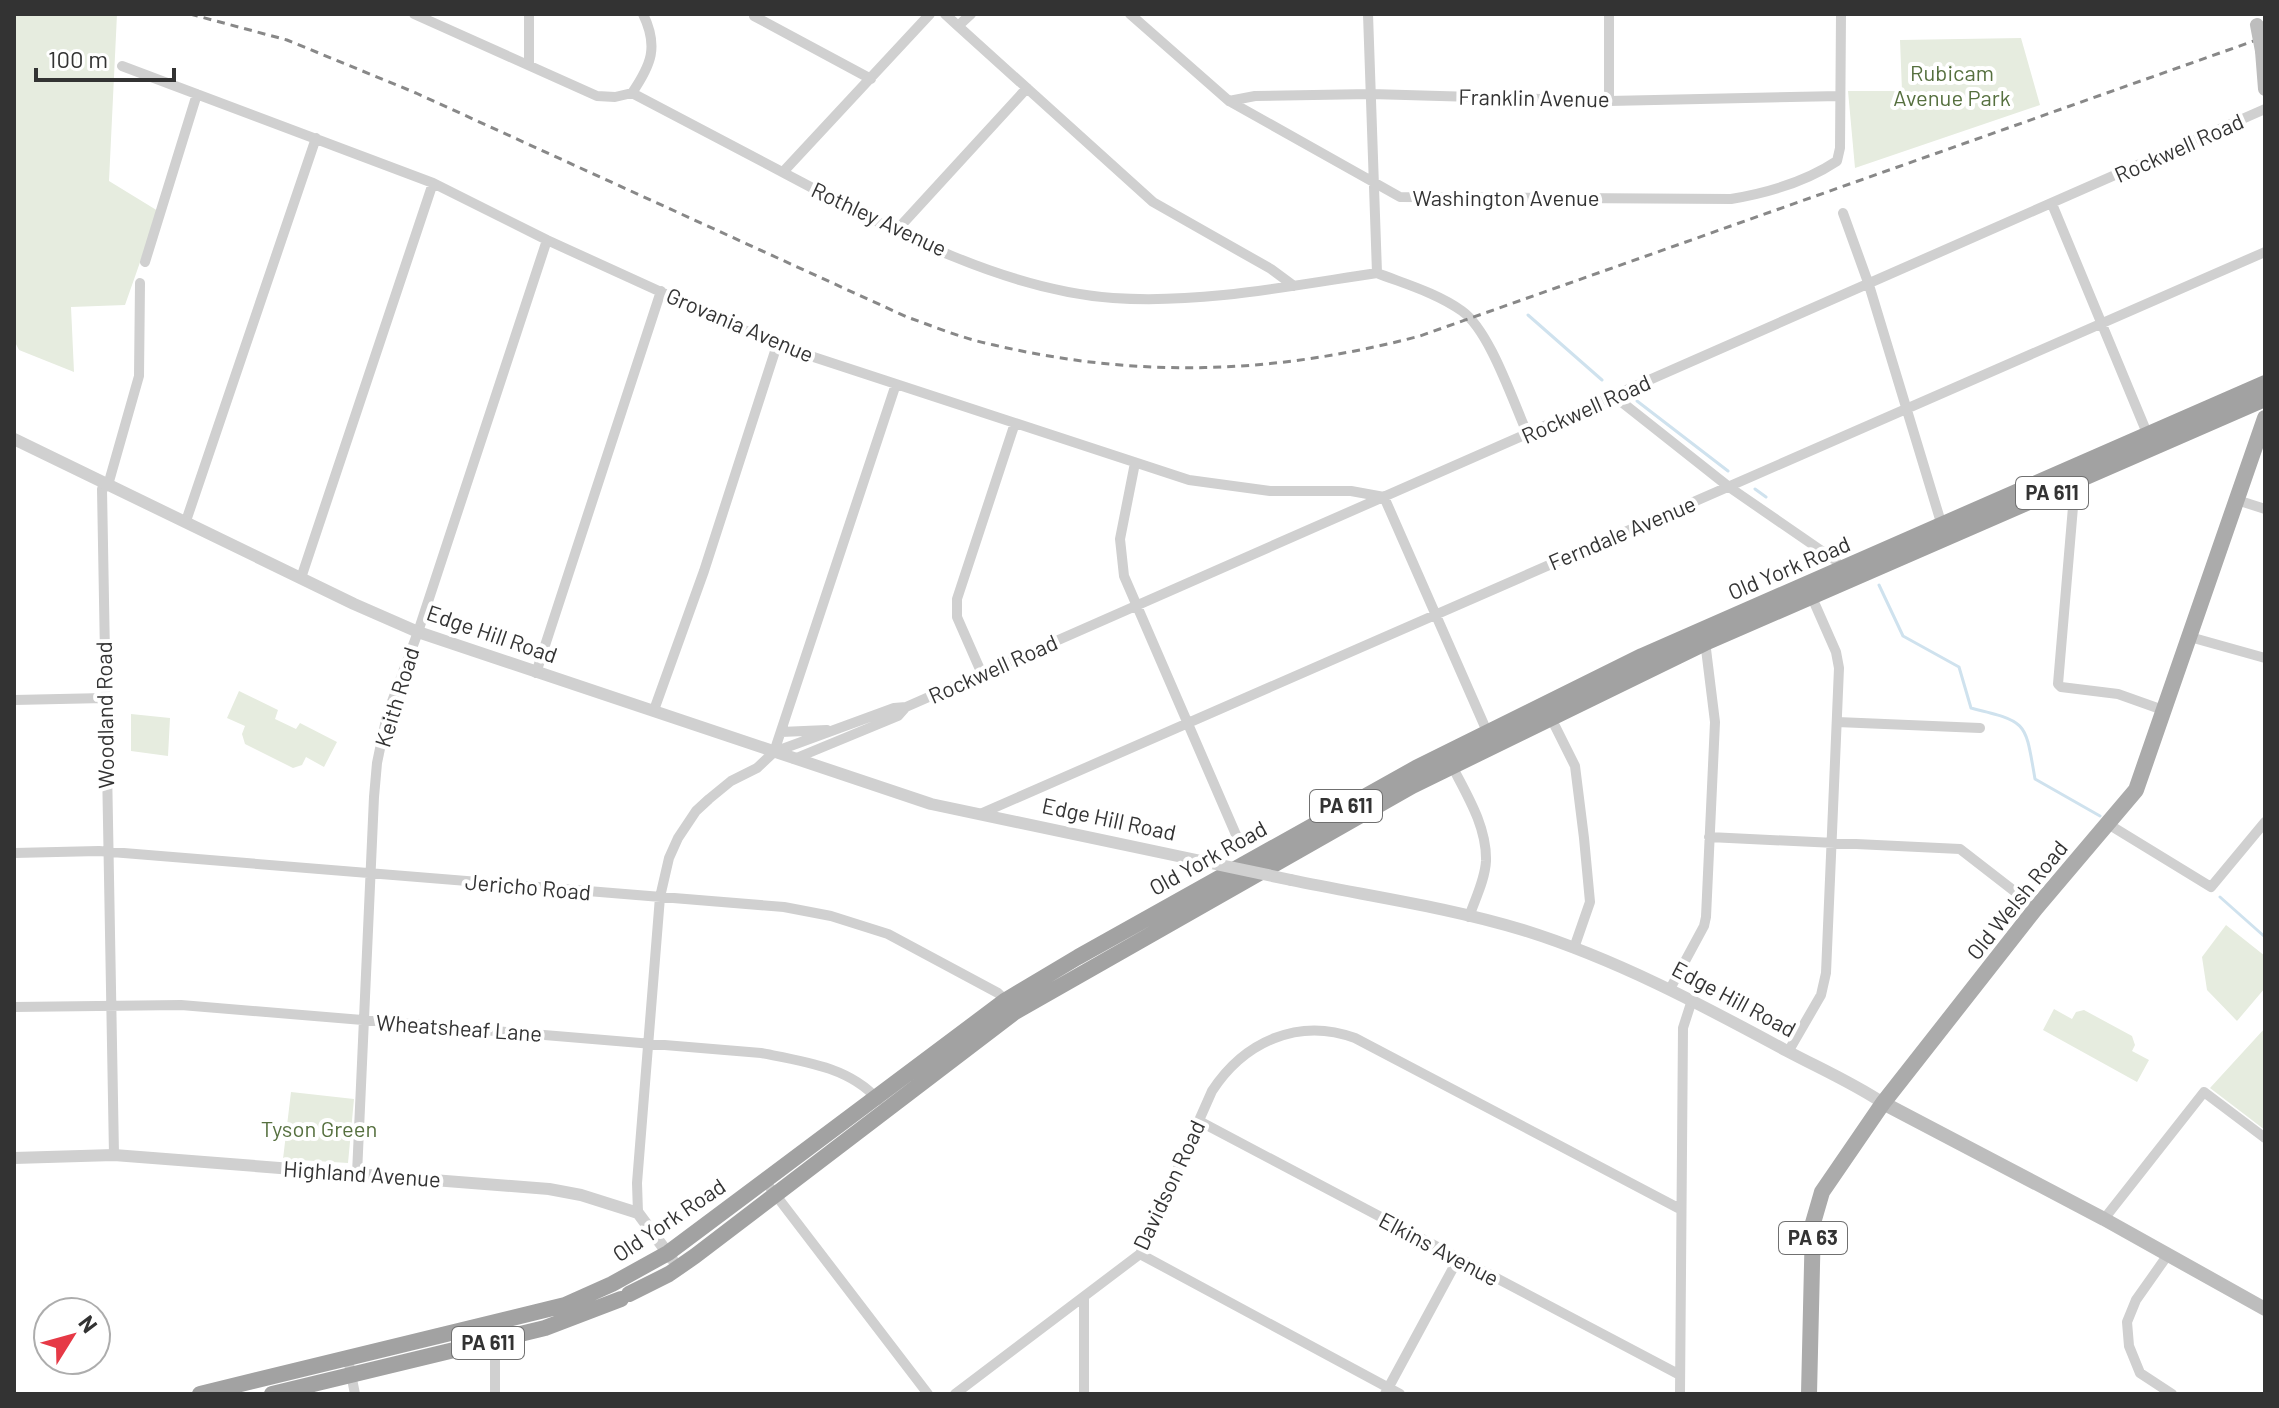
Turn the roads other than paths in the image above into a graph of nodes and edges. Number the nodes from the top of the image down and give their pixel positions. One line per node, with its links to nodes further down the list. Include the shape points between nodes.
1 (414, 14): 14 (street, Rothley Avenue)
2 (529, 14): 14 (street)
3 (643, 14): 19 (street, via 653,56)
4 (930, 14): 16 (street)
5 (945, 14): 13 (street)
6 (971, 14): 13 (street)
7 (1130, 14): 23 (street, Washington Avenue)
8 (1368, 14): 21 (street)
9 (1609, 14): 24 (street)
10 (1841, 14): 22 (street)
11 (754, 16): 16 (street)
12 (2256, 19): 18 (main road, bridge)
13 (958, 26): 17 (street)
14 (529, 65): 19 (street, Rothley Avenue, via 597,96)
15 (122, 66): 20 (street, Grovania Avenue)
16 (871, 79): 27 (street)
17 (1027, 88): 32 (street); 39 (street, via 1153,202)
18 (2265, 89)
19 (632, 93): 27 (street, Rothley Avenue)
20 (197, 94): 26 (street, Grovania Avenue); 35 (street)
21 (1371, 94): 23 (street, Franklin Avenue); 24 (street, Franklin Avenue); 28 (street)
22 (1840, 96): 24 (street, Franklin Avenue); 28 (street, Washington Avenue, via 1837,161 1753,195 1408,198)
23 (1229, 101): 28 (street, Washington Avenue)
24 (1609, 101)
25 (2265, 109): 30 (street, Rockwell Road)
26 (316, 138): 29 (street, Grovania Avenue); 60 (street)
27 (783, 172): 32 (street, Rothley Avenue)
28 (1373, 181): 36 (street)
29 (433, 183): 33 (street, Grovania Avenue); 63 (street)
30 (2052, 204): 38 (street, Rockwell Road); 41 (street)
31 (1843, 213): 38 (street)
32 (895, 232): 39 (street, Rothley Avenue, via 1066,292 1182,297)
33 (547, 240): 40 (street, Grovania Avenue); 67 (street, Keith Road)
34 (2265, 252): 41 (street, Ferndale Avenue)
35 (145, 262)
36 (1377, 273): 39 (street, Rothley Avenue); 51 (street, via 1466,314 1481,331)
37 (140, 283): 55 (street, Woodland Road, via 139,376)
38 (1869, 285): 45 (street, Rockwell Road); 47 (street)
39 (1294, 286)
40 (661, 291): 42 (street, Grovania Avenue); 71 (street)
41 (2100, 324): 47 (street, Ferndale Avenue); 50 (street)
42 (777, 345): 44 (street, Grovania Avenue); 76 (street)
43 (2265, 383): 50 (highway, Old York Road / PA 611)
44 (896, 384): 49 (street, Grovania Avenue); 83 (street)
45 (1614, 396): 51 (street, Rockwell Road); 56 (street)
46 (2265, 399): 54 (highway, Old York Road / PA 611)
47 (1905, 410): 56 (street, Ferndale Avenue); 61 (street)
48 (2265, 418): 58 (main road, Old Welsh Road)
49 (1015, 423): 53 (street, Grovania Avenue); 72 (street, via 957,599 957,617)
50 (2147, 433): 54 (highway, Old York Road / PA 611)
51 (1528, 435): 57 (street, Rockwell Road)
52 (14, 439): 55 (street, Edge Hill Road)
53 (1135, 463): 57 (street, Grovania Avenue, via 1221,485); 65 (street, via 1120,539 1124,576)
54 (2068, 477): 61 (highway, Old York Road / PA 611); 77 (street, via 2073,507 2058,684 2118,694)
55 (108, 485): 60 (street, Edge Hill Road); 73 (street, Woodland Road, via 102,489)
56 (1729, 487): 62 (street); 66 (street, Ferndale Avenue)
57 (1384, 497): 65 (street, Rockwell Road); 66 (street)
58 (2237, 500): 59 (street); 69 (main road, Old Welsh Road)
59 (2265, 509)
60 (186, 521): 63 (street, Edge Hill Road)
61 (1944, 531): 62 (highway, Old York Road / PA 611); 64 (highway, Old York Road / PA 611)
62 (1843, 570): 64 (highway, Old York Road / PA 611)
63 (301, 578): 67 (street, Edge Hill Road)
64 (1810, 591): 68 (highway, Old York Road / PA 611); 79 (street, via 1838,661)
65 (1138, 605): 72 (street, Rockwell Road); 80 (street)
66 (1434, 614): 80 (street, Ferndale Avenue); 84 (street)
67 (418, 632): 71 (street, Edge Hill Road); 96 (street, Keith Road, via 387,715 377,763)
68 (1705, 636): 78 (highway, Old York Road / PA 611); 92 (street, via 1715,722)
69 (2190, 637): 70 (street); 77 (main road, Old Welsh Road)
70 (2265, 658)
71 (536, 673): 76 (street, Edge Hill Road)
72 (982, 674): 75 (street, Rockwell Road)
73 (105, 698): 74 (street); 94 (street, Woodland Road)
74 (14, 700)
75 (906, 707): 82 (street, Rockwell Road); 86 (street, Rockwell Road, via 898,716)
76 (654, 710): 85 (street, Edge Hill Road)
77 (2163, 710): 90 (main road, Old Welsh Road, via 2136,790)
78 (1548, 711): 84 (highway, Old York Road / PA 611); 100 (street, via 1575,766 1584,838 1590,902)
79 (1837, 722): 81 (street); 93 (street)
80 (1188, 724): 88 (street, Ferndale Avenue); 91 (street)
81 (1980, 728)
82 (840, 729): 83 (street, Rockwell Road); 85 (street, Rockwell Road)
83 (781, 732): 85 (street)
84 (1490, 739): 87 (highway, Old York Road / PA 611); 104 (highway, Old York Road / PA 611, via 1328,816)
85 (774, 752): 86 (street, Edge Hill Road); 97 (street, Rockwell Road, via 696,811 669,858)
86 (794, 759): 88 (street, Edge Hill Road)
87 (1452, 766): 99 (street, via 1484,841 1486,862); 104 (highway, Old York Road / PA 611, via 1081,972)
88 (978, 815): 99 (street, Edge Hill Road, bridge)
89 (2265, 822): 90 (street, via 2211,887)
90 (2108, 824): 98 (main road, Old Welsh Road)
91 (1237, 837)
92 (1709, 837): 93 (street); 101 (street, via 1704,926)
93 (1833, 843): 98 (street, via 1960,849); 108 (street, via 1825,985)
94 (108, 852): 95 (street, Jericho Road); 96 (street, Jericho Road); 103 (street, Woodland Road)
95 (14, 853)
96 (371, 874): 97 (street, Jericho Road); 106 (street, Keith Road)
97 (660, 897): 104 (street, Jericho Road, via 831,916 888,934 998,993); 107 (street, Rockwell Road)
98 (2036, 908): 110 (main road, Old Welsh Road)
99 (1469, 917): 100 (street, Edge Hill Road)
100 (1574, 948): 101 (street, Edge Hill Road)
101 (1670, 989): 102 (street, Edge Hill Road)
102 (1692, 1000): 108 (street, Edge Hill Road); 119 (street, via 1683,1028)
103 (112, 1005): 105 (street, Wheatsheaf Lane); 106 (street, Wheatsheaf Lane, via 181,1005); 114 (street, Woodland Road)
104 (1010, 1006): 109 (highway, Old York Road / PA 611); 111 (highway, Old York Road / PA 611)
105 (14, 1007)
106 (364, 1020): 107 (street, Wheatsheaf Lane); 116 (street, Keith Road)
107 (648, 1044): 109 (street, Wheatsheaf Lane, via 809,1062 858,1082); 120 (street, Rockwell Road)
108 (1788, 1052): 110 (street, Edge Hill Road)
109 (876, 1097): 111 (street, Wheatsheaf Lane); 117 (highway, Old York Road / PA 611)
110 (1883, 1103): 121 (main road, Edge Hill Road); 142 (main road, Old Welsh Road / PA 63, via 1814,1212)
111 (887, 1112): 118 (highway, Old York Road / PA 611)
112 (1199, 1121): 119 (street, Davidson Road, via 1222,1076 1251,1049 1290,1032 1344,1034); 123 (street, Davidson Road); 125 (street, Elkins Avenue)
113 (2265, 1138): 121 (street, via 2204,1092)
114 (114, 1155): 115 (street, Highland Avenue); 116 (street, Highland Avenue)
115 (14, 1158)
116 (357, 1174): 120 (street, Highland Avenue, via 549,1189)
117 (765, 1181): 118 (street); 122 (highway, Old York Road / PA 611)
118 (777, 1196): 126 (highway, Old York Road / PA 611); 137 (street)
119 (1680, 1209): 131 (street)
120 (638, 1213): 122 (street)
121 (2104, 1219): 124 (main road, Edge Hill Road)
122 (668, 1253): 126 (street); 130 (highway, Old York Road / PA 611, via 565,1305)
123 (1140, 1254): 127 (street, Davidson Road); 132 (street)
124 (2167, 1256): 128 (main road, Edge Hill Road); 143 (street, via 2127,1322 2140,1373)
125 (1458, 1259): 131 (street, Elkins Avenue); 132 (street)
126 (679, 1267): 129 (highway, Old York Road / PA 611, via 625,1296)
127 (1084, 1298): 138 (street, Davidson Road); 139 (street)
128 (2265, 1309)
129 (495, 1342): 130 (highway, Old York Road / PA 611); 136 (street)
130 (350, 1368): 133 (highway, Old York Road / PA 611); 134 (highway, Old York Road / PA 611); 135 (street)
131 (1680, 1375): 141 (street)
132 (1386, 1391): 140 (street)
133 (200, 1394)
134 (272, 1394)
135 (355, 1394)
136 (495, 1394)
137 (928, 1394)
138 (955, 1394)
139 (1085, 1394)
140 (1400, 1394)
141 (1680, 1394)
142 (1809, 1394)
143 (2172, 1394)

